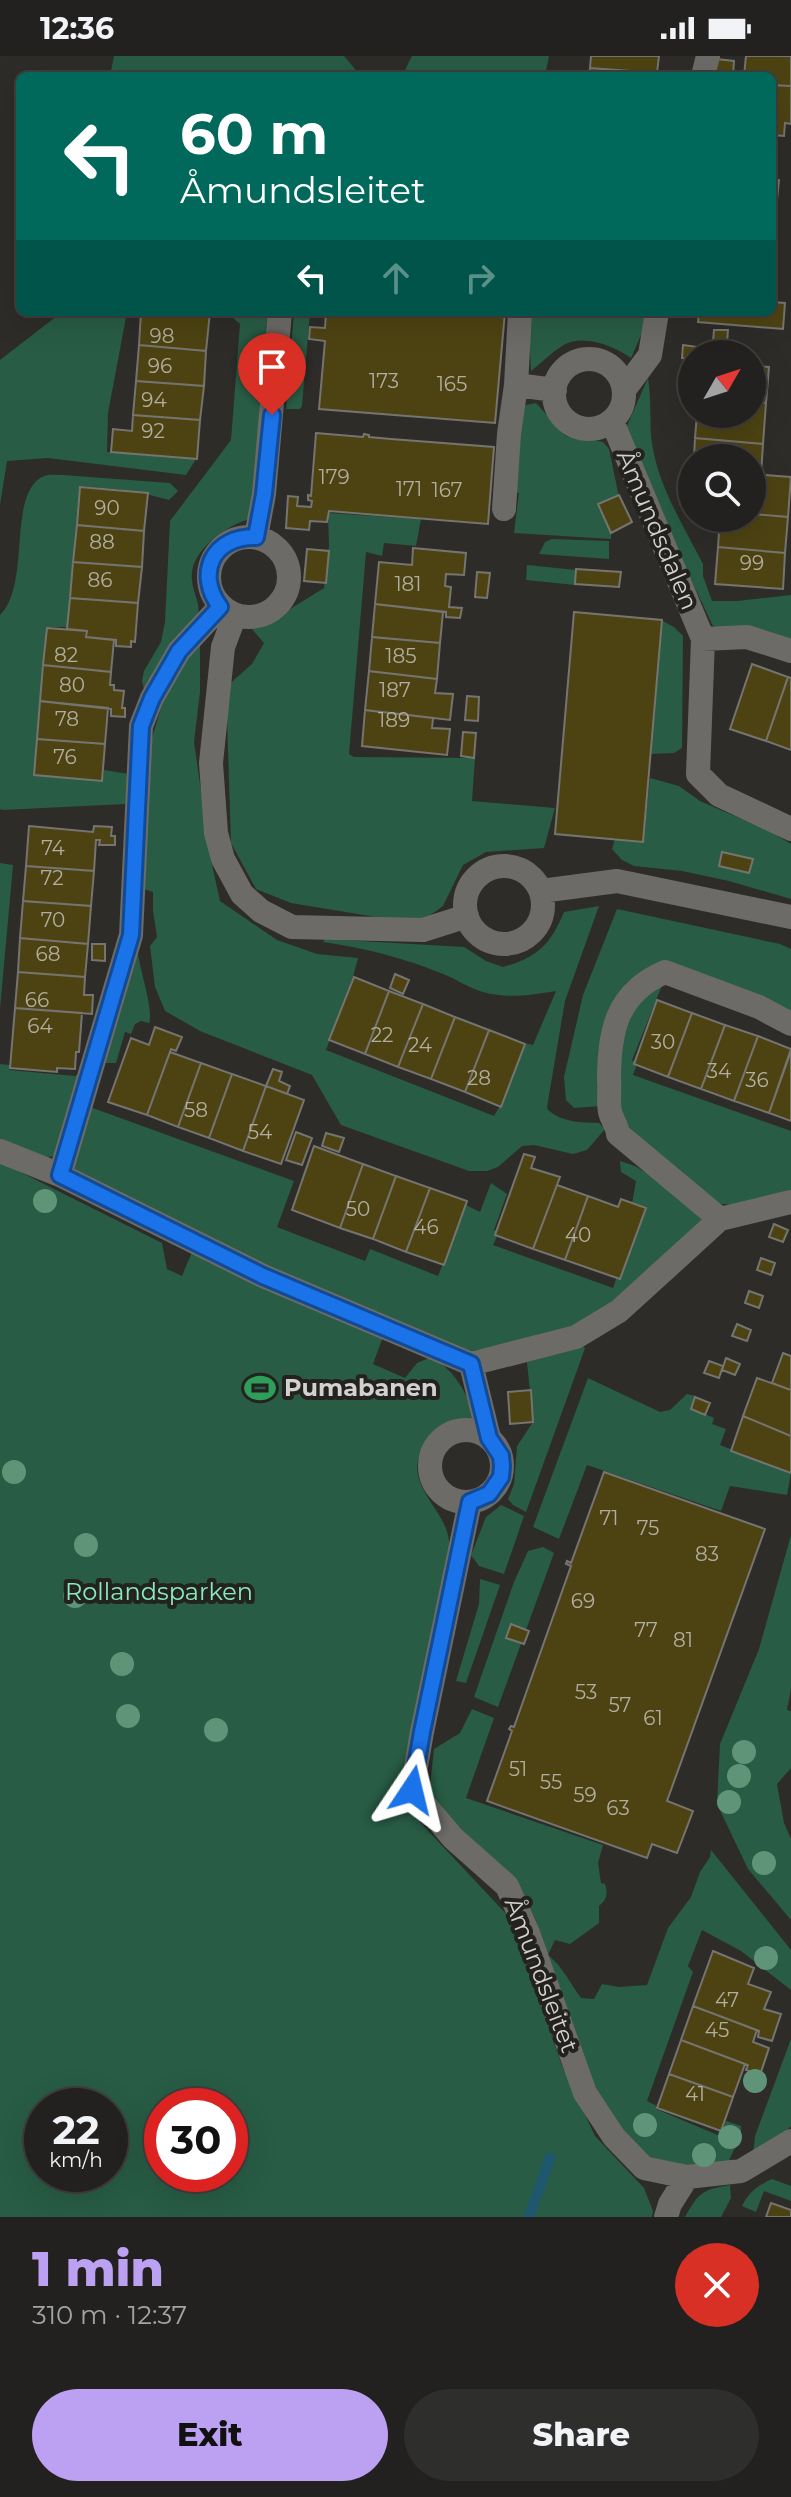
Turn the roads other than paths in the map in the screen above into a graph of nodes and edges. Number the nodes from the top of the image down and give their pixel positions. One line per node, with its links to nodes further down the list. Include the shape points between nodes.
1 (280, 316): 9 (street)
2 (520, 316): 4 (street)
3 (656, 316): 6 (street, Åmundsdalen, via 650,355)
4 (516, 385): 5 (street); 8 (street)
5 (555, 390): 6 (street, via 565,370 584,359 615,370); 7 (street, Åmundsdalen, via 560,412 579,427)
6 (624, 390): 7 (street, Åmundsdalen, via 620,412)
7 (612, 421): 11 (street, Åmundsdalen)
8 (504, 509)
9 (256, 537): 10 (street, via 231,541 212,559 208,584); 10 (street, via 280,551 289,576 287,590 271,612 258,617)
10 (227, 611): 15 (street, via 211,763 216,833 242,894 292,927 423,930); 19 (street, via 179,651 141,726 131,935)
11 (703, 639): 12 (street, Åmundsdalen, via 747,637); 13 (street, Åmundsdalen, via 698,774 719,795)
12 (791, 651)
13 (791, 829)
14 (541, 891): 15 (street, via 524,871 498,865 475,878 465,903); 15 (street, via 544,903 537,927 517,942 481,936); 16 (street, via 617,881)
15 (467, 916)
16 (791, 917)
17 (791, 1024): 21 (street, via 665,972 633,992 617,1018 609,1048 610,1114 618,1134)
18 (0, 1151): 19 (street)
19 (60, 1175): 22 (street, via 263,1276)
20 (791, 1202): 21 (street)
21 (720, 1219): 22 (street, via 619,1311 576,1337)
22 (471, 1364): 23 (street)
23 (489, 1438): 24 (street, via 501,1456 501,1477 489,1494); 24 (street, via 467,1430 455,1432 431,1456 438,1490 458,1502)
24 (470, 1502): 26 (street, Åmundsleitet, via 412,1790 453,1838 507,1886 585,2093 614,2137 644,2168)
25 (791, 2141): 26 (street, Åmundsleitet, via 741,2171)
26 (687, 2177): 27 (street)
27 (666, 2217)

